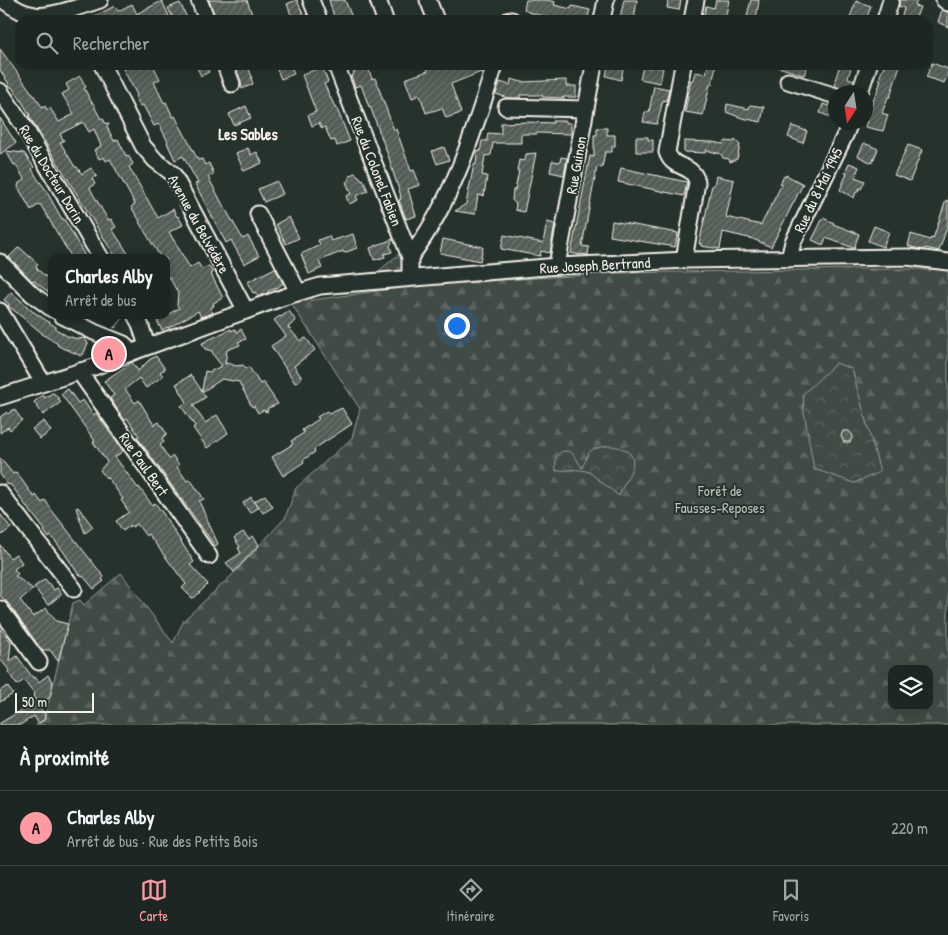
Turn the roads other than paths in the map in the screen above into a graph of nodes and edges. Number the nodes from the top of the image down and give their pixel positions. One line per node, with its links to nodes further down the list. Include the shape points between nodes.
1 (3, 0): 11 (street, via 33,15)
2 (199, 0): 12 (street)
3 (311, 0): 13 (street)
4 (378, 0): 14 (street)
5 (428, 0): 15 (street)
6 (606, 0): 16 (street)
7 (696, 0): 17 (street)
8 (892, 0): 18 (street)
9 (944, 0): 10 (street)
10 (948, 3)
11 (76, 7)
12 (205, 15)
13 (317, 15)
14 (383, 15)
15 (434, 15)
16 (603, 15)
17 (693, 15)
18 (887, 15)
19 (105, 70): 46 (street, Avenue du Belvédère, via 143,146 174,174)
20 (227, 70): 27 (street)
21 (338, 70): 36 (street, Rue du Colonel Fabien)
22 (493, 70): 36 (street, via 462,163 437,216)
23 (593, 70): 32 (street, Rue Guinon)
24 (682, 70): 38 (street, via 667,152 669,159 692,171 698,182)
25 (867, 70): 28 (street)
26 (788, 81): 30 (street)
27 (232, 84)
28 (862, 85)
29 (0, 91): 35 (street, Rue du Docteur Darin)
30 (828, 94)
31 (506, 108): 32 (street)
32 (586, 109): 41 (street, Rue Guinon)
33 (847, 130): 37 (street, Rue du 8 Mai 1945, via 793,242)
34 (258, 214): 43 (street)
35 (100, 254)
36 (410, 257): 42 (street, Rue du Colonel Fabien)
37 (789, 259): 38 (street, Rue Joseph Bertrand); 40 (street, Rue Joseph Bertrand, via 906,257)
38 (684, 260): 41 (street, Rue Joseph Bertrand)
39 (0, 262): 44 (street)
40 (948, 262)
41 (558, 266): 42 (street, Rue Joseph Bertrand)
42 (410, 278): 43 (street, Rue Joseph Bertrand, via 320,286)
43 (298, 292): 46 (street, Rue Joseph Bertrand)
44 (48, 306)
45 (0, 311): 52 (street)
46 (246, 311): 49 (street, Rue Joseph Bertrand)
47 (70, 319): 50 (street, via 124,344)
48 (137, 319): 49 (street)
49 (147, 346): 50 (street, Rue Joseph Bertrand)
50 (130, 353): 51 (street, Rue Joseph Bertrand)
51 (80, 371): 52 (street, Rue Joseph Bertrand); 55 (street, Rue Paul Bert)
52 (42, 383): 53 (street, Rue Joseph Bertrand)
53 (0, 397)
54 (0, 493): 56 (street)
55 (209, 556)
56 (74, 589)
57 (0, 609): 58 (street)
58 (39, 662)

